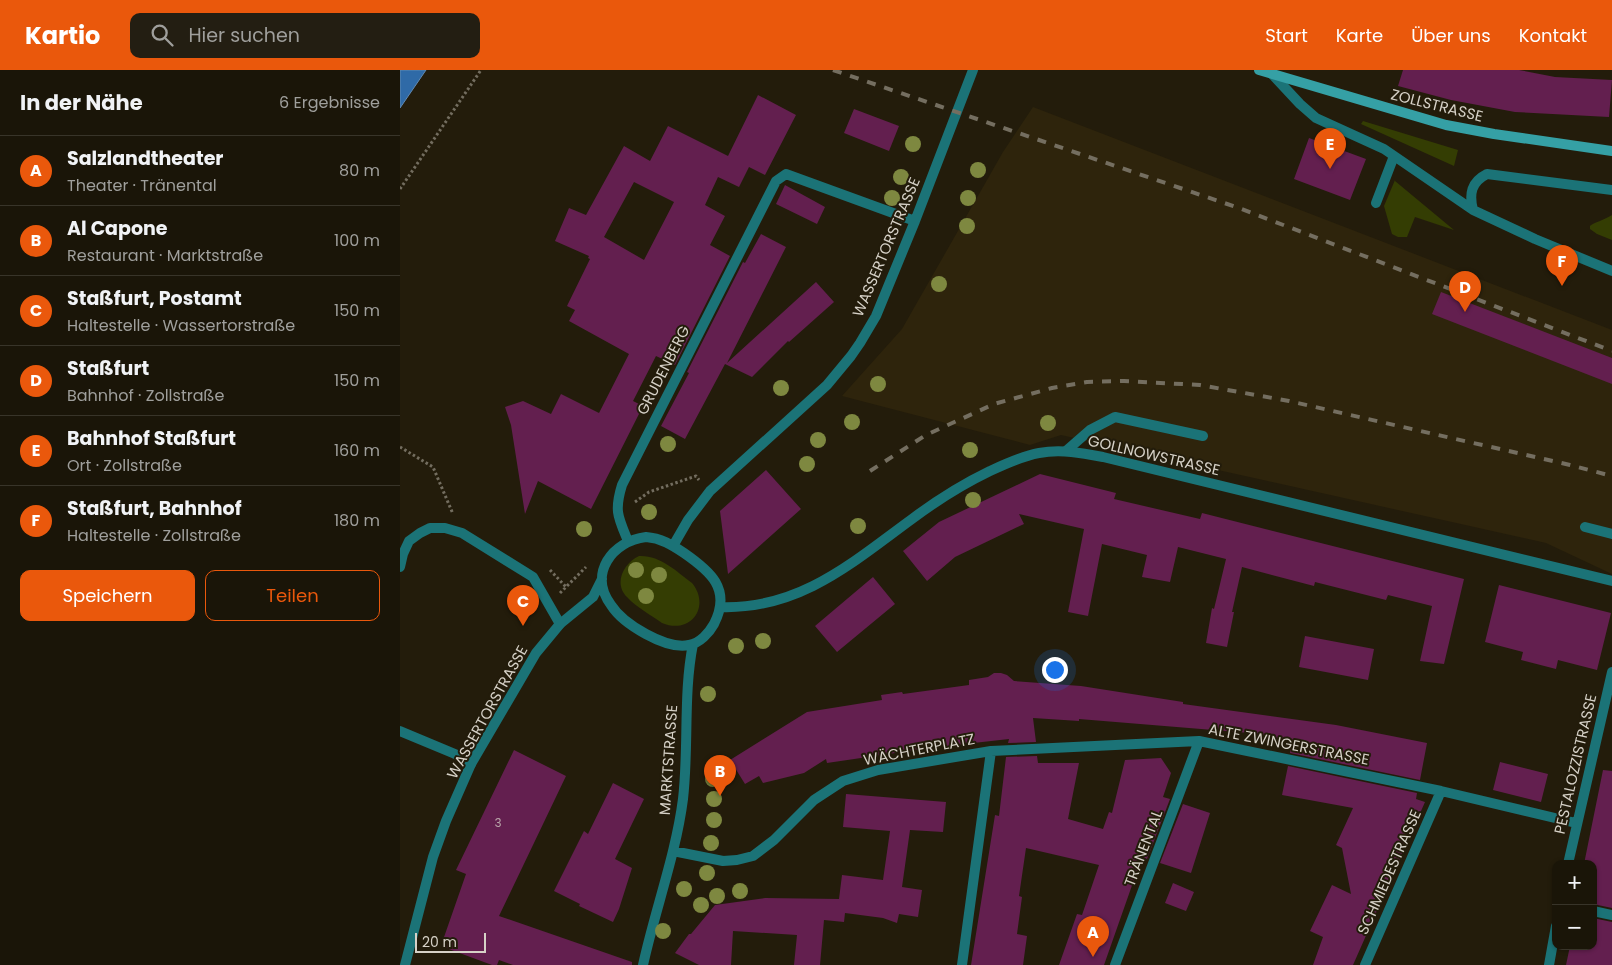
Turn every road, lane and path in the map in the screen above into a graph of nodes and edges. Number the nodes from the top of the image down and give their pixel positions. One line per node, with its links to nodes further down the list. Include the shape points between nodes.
1 (481, 70): 7 (path)
2 (973, 70): 11 (street, WASSERTORSTRASSE)
3 (1258, 70): 4 (main road, ZOLLSTRASSE)
4 (1272, 74): 5 (main road, ZOLLSTRASSE, via 1431,121); 6 (street, via 1316,118 1384,148)
5 (1612, 151)
6 (1394, 156): 9 (street); 10 (street)
7 (400, 188)
8 (1612, 190): 10 (street, via 1486,174 1478,178 1472,188)
9 (1376, 203)
10 (1473, 210): 12 (street)
11 (915, 221): 19 (street, GRUDENBERG, via 786,174 776,181 622,485 617,501 618,515); 20 (street, WASSERTORSTRASSE, via 876,316 851,356 816,395 710,491)
12 (1612, 271)
13 (1203, 436): 15 (street, via 1115,417 1090,430)
14 (400, 447): 16 (path, via 433,467)
15 (1066, 450): 24 (street, GOLLNOWSTRASSE); 26 (street, GOLLNOWSTRASSE, via 1039,453 973,479 913,518 861,558 810,588 761,603)
16 (455, 518)
17 (1585, 527): 18 (street)
18 (1612, 534)
19 (628, 541): 20 (street, via 653,537); 23 (street, WASSERTORSTRASSE, via 617,548 608,560)
20 (673, 546): 26 (street, via 702,565 714,578)
21 (400, 567): 27 (street, via 408,540 420,533 430,528 462,532 533,577)
22 (548, 568): 25 (path)
23 (602, 579): 27 (street, WASSERTORSTRASSE, via 593,597); 28 (street, via 605,596 616,612 642,631 672,645)
24 (1612, 581)
25 (567, 588)
26 (720, 607): 28 (street, via 712,629)
27 (560, 624): 33 (street, WASSERTORSTRASSE, via 536,653)
28 (693, 644): 36 (street, MARKTSTRASSE, via 688,671 683,799)
29 (1612, 672): 35 (street, PESTALOZZISTRASSE)
30 (400, 731): 33 (street)
31 (1200, 742): 32 (street, ALTE ZWINGERSTRASSE); 34 (street, ALTE ZWINGERSTRASSE); 44 (street, TRÄNENTAL)
32 (991, 751): 36 (street, WÄCHTERPLATZ, via 878,770 843,781 814,800 753,856 723,861); 43 (street)
33 (471, 764): 41 (street, WASSERTORSTRASSE, via 433,857)
34 (1441, 791): 35 (street, ALTE ZWINGERSTRASSE); 45 (street, SCHMIEDESTRASSE)
35 (1576, 824): 37 (street, PESTALOZZISTRASSE)
36 (673, 851): 42 (street, MARKTSTRASSE)
37 (1569, 860)
38 (1597, 912): 39 (street)
39 (1612, 914)
40 (1552, 948): 46 (street)
41 (405, 965)
42 (643, 965)
43 (962, 965)
44 (1115, 965)
45 (1365, 965)
46 (1549, 965)

